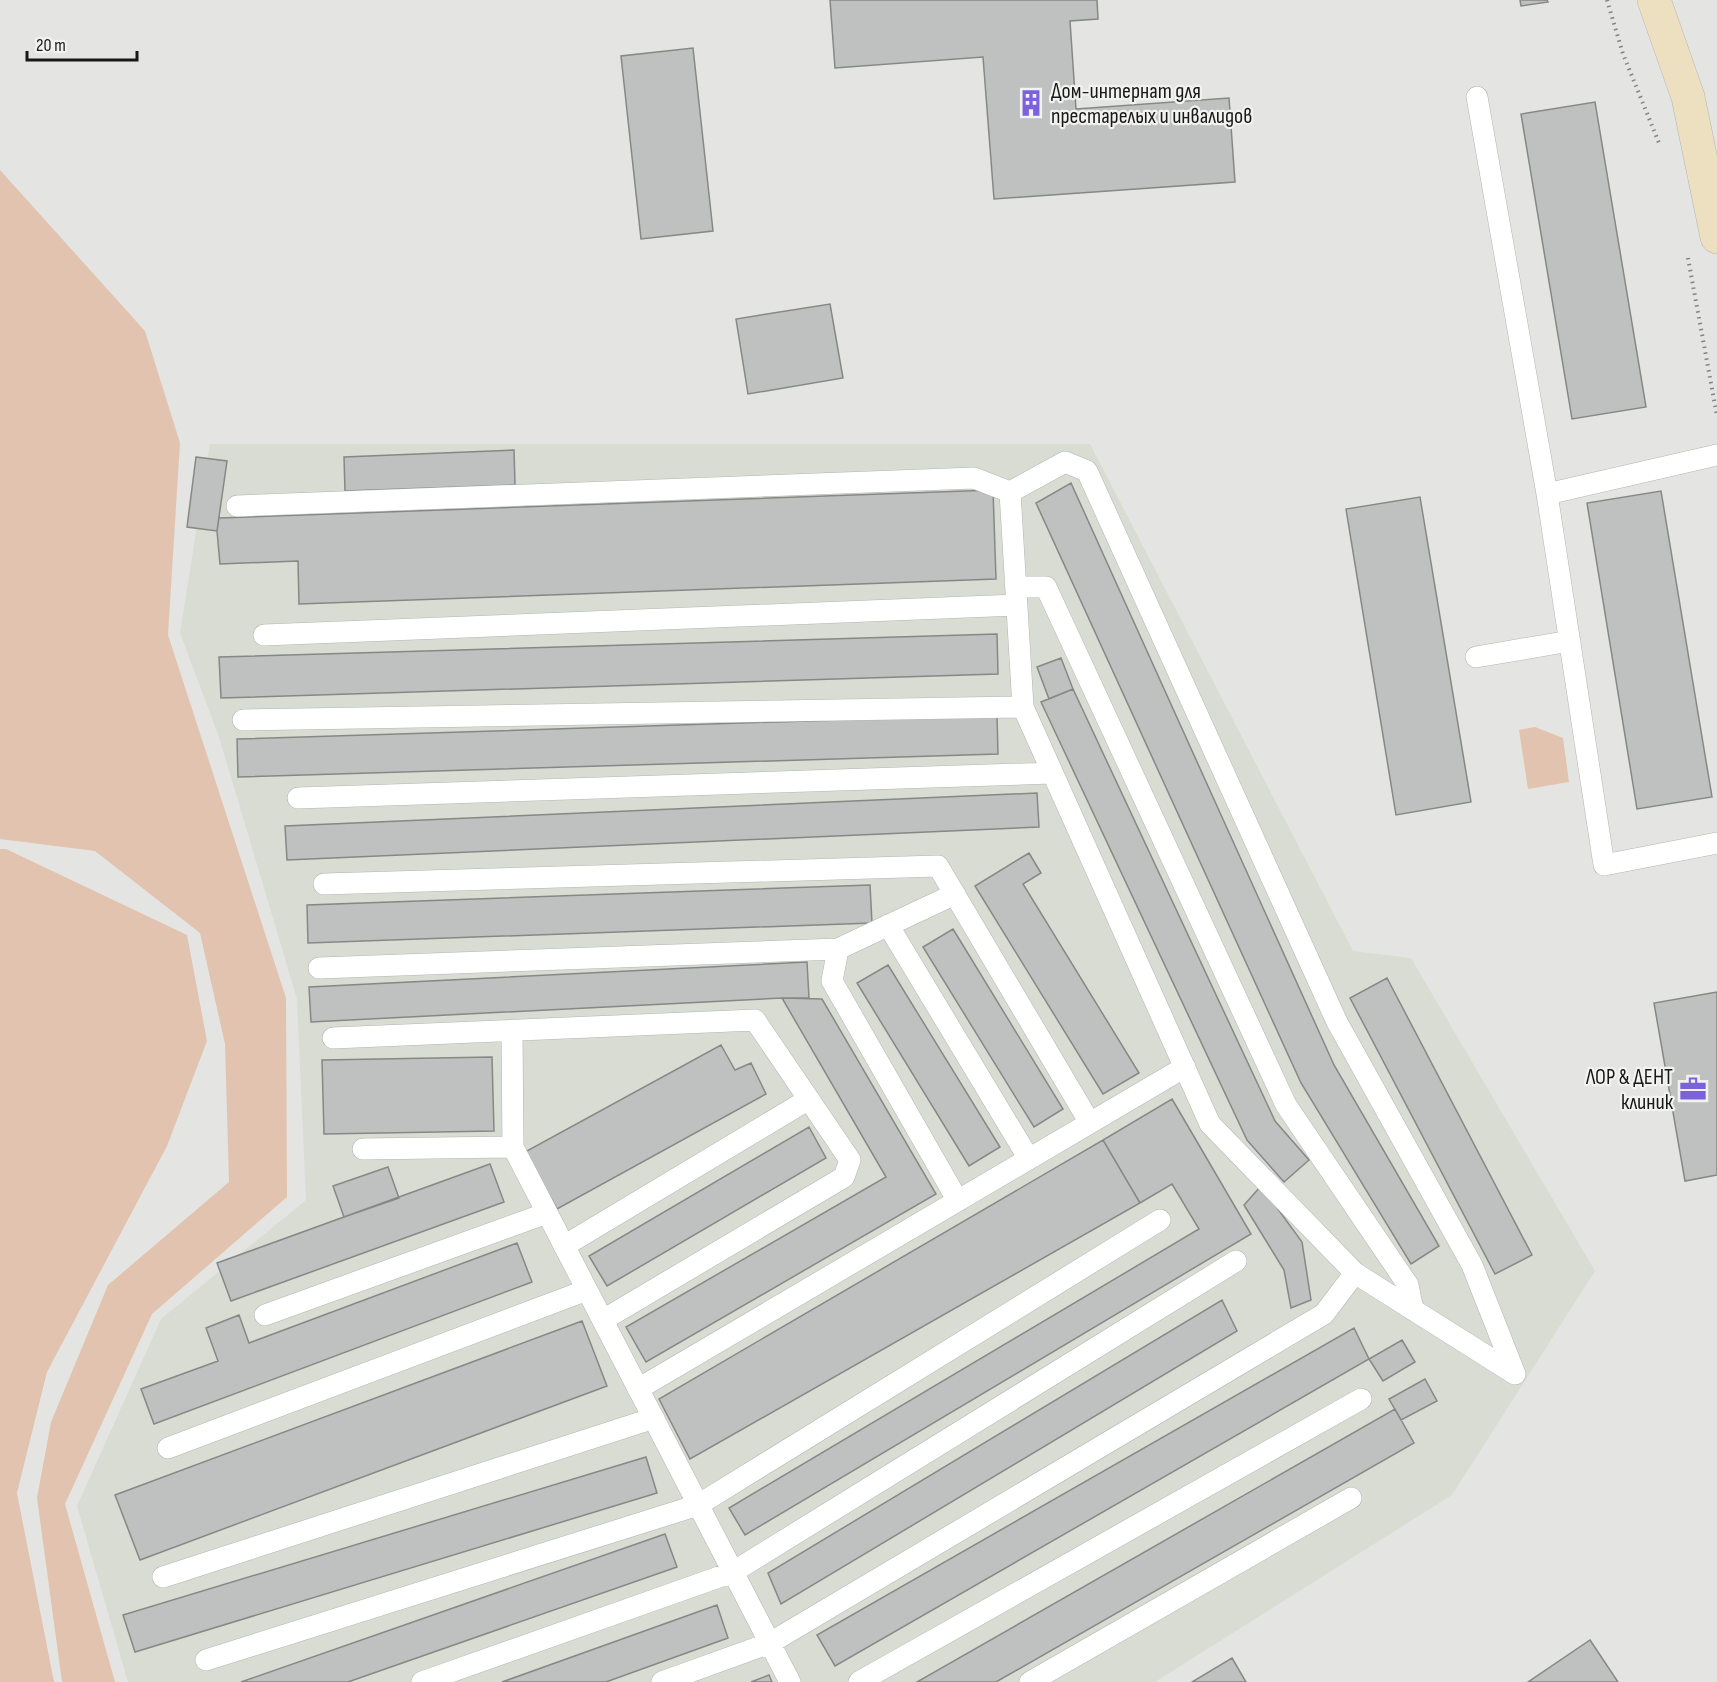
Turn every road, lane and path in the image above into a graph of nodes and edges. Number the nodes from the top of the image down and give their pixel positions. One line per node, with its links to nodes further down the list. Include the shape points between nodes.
1 (1607, 0): 4 (path, via 1623,54)
2 (1654, 0): 5 (main road, via 1688,97)
3 (1477, 97): 10 (lane)
4 (1661, 148)
5 (1717, 237)
6 (1687, 255): 7 (path)
7 (1717, 416)
8 (1717, 455): 10 (lane)
9 (1010, 492): 11 (lane, via 974,478); 12 (lane); 41 (lane, via 1065,462 1087,471 1338,1022 1472,1265 1515,1374)
10 (1547, 494): 14 (lane)
11 (237, 506)
12 (1016, 596): 13 (lane); 16 (lane); 41 (lane, via 1046,587 1286,1105 1408,1285)
13 (264, 635)
14 (1570, 641): 15 (lane); 20 (lane, via 1604,865)
15 (1476, 657)
16 (1023, 706): 17 (lane); 18 (lane)
17 (243, 720)
18 (1052, 772): 19 (lane); 28 (lane)
19 (298, 798)
20 (1717, 843)
21 (324, 884): 22 (lane, via 938,866)
22 (955, 894): 23 (lane); 30 (lane)
23 (888, 925): 24 (lane); 33 (lane)
24 (838, 948): 25 (lane); 34 (lane, via 832,981)
25 (319, 968)
26 (512, 1031): 27 (lane); 29 (lane, via 755,1020); 31 (lane)
27 (333, 1038)
28 (1185, 1067): 30 (lane); 39 (lane, via 1210,1124)
29 (809, 1099): 37 (lane); 43 (lane, via 850,1160 844,1177)
30 (1090, 1123): 33 (lane)
31 (513, 1146): 32 (lane); 35 (lane)
32 (363, 1149)
33 (1029, 1159): 34 (lane)
34 (958, 1201): 44 (lane)
35 (547, 1213): 37 (lane); 42 (lane)
36 (1160, 1220): 49 (lane)
37 (564, 1246): 40 (lane)
38 (1236, 1261): 50 (lane)
39 (1354, 1273): 41 (lane); 52 (lane, via 1324,1314)
40 (587, 1290): 43 (lane); 47 (lane)
41 (1413, 1310)
42 (265, 1315)
43 (603, 1320): 44 (lane)
44 (638, 1389): 46 (lane)
45 (1361, 1399): 57 (lane)
46 (654, 1418): 49 (lane); 51 (lane)
47 (168, 1448)
48 (1351, 1498): 58 (lane)
49 (698, 1505): 50 (lane); 53 (lane)
50 (733, 1572): 52 (lane); 54 (lane)
51 (163, 1577)
52 (770, 1643): 55 (lane); 56 (lane)
53 (206, 1660)
54 (422, 1682)
55 (662, 1682)
56 (790, 1682)
57 (859, 1682)
58 (1030, 1682)

